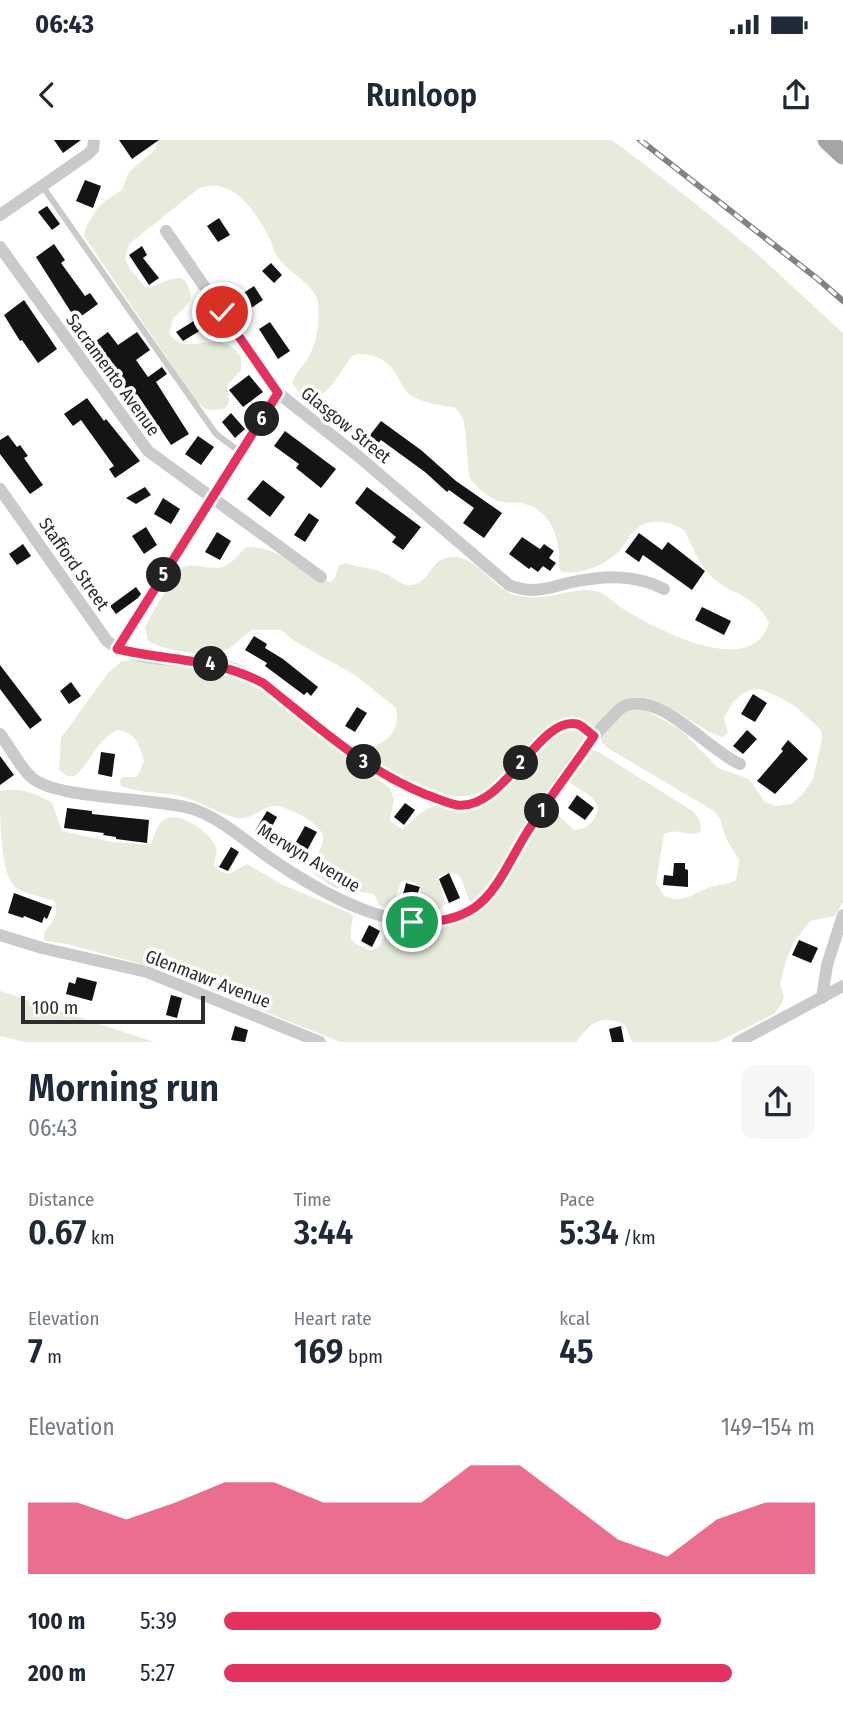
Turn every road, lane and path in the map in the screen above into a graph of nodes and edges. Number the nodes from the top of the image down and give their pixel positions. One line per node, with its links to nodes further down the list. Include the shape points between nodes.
1 (827, 140): 3 (main road)
2 (94, 142): 4 (street, via 88,154)
3 (843, 155)
4 (43, 187): 5 (street); 9 (lane, via 216,434)
5 (0, 215)
6 (166, 231): 8 (street, Glasgow Street)
7 (0, 247): 11 (street, Sacramento Avenue, via 148,451)
8 (278, 393): 9 (street); 13 (street, Glasgow Street, via 509,585 539,592 605,577 647,580)
9 (240, 452): 11 (street)
10 (0, 489): 14 (street, Stafford Street)
11 (212, 500): 12 (street, Sacramento Avenue); 14 (street)
12 (321, 577)
13 (664, 589)
14 (117, 649): 16 (street, via 243,672 375,770 457,805 474,804 491,795 542,740 563,725 577,724)
15 (0, 734): 16 (street, Merwyn Avenue, via 41,784 195,810 355,907 428,923 465,914 482,901)
16 (594, 736): 17 (street, Merwyn Avenue, via 624,705 652,705)
17 (740, 764)
18 (843, 915): 21 (street)
19 (0, 935): 22 (street, Glenmawr Avenue, via 146,972)
20 (843, 986): 21 (street)
21 (822, 998): 23 (street)
22 (320, 1042)
23 (738, 1042)

